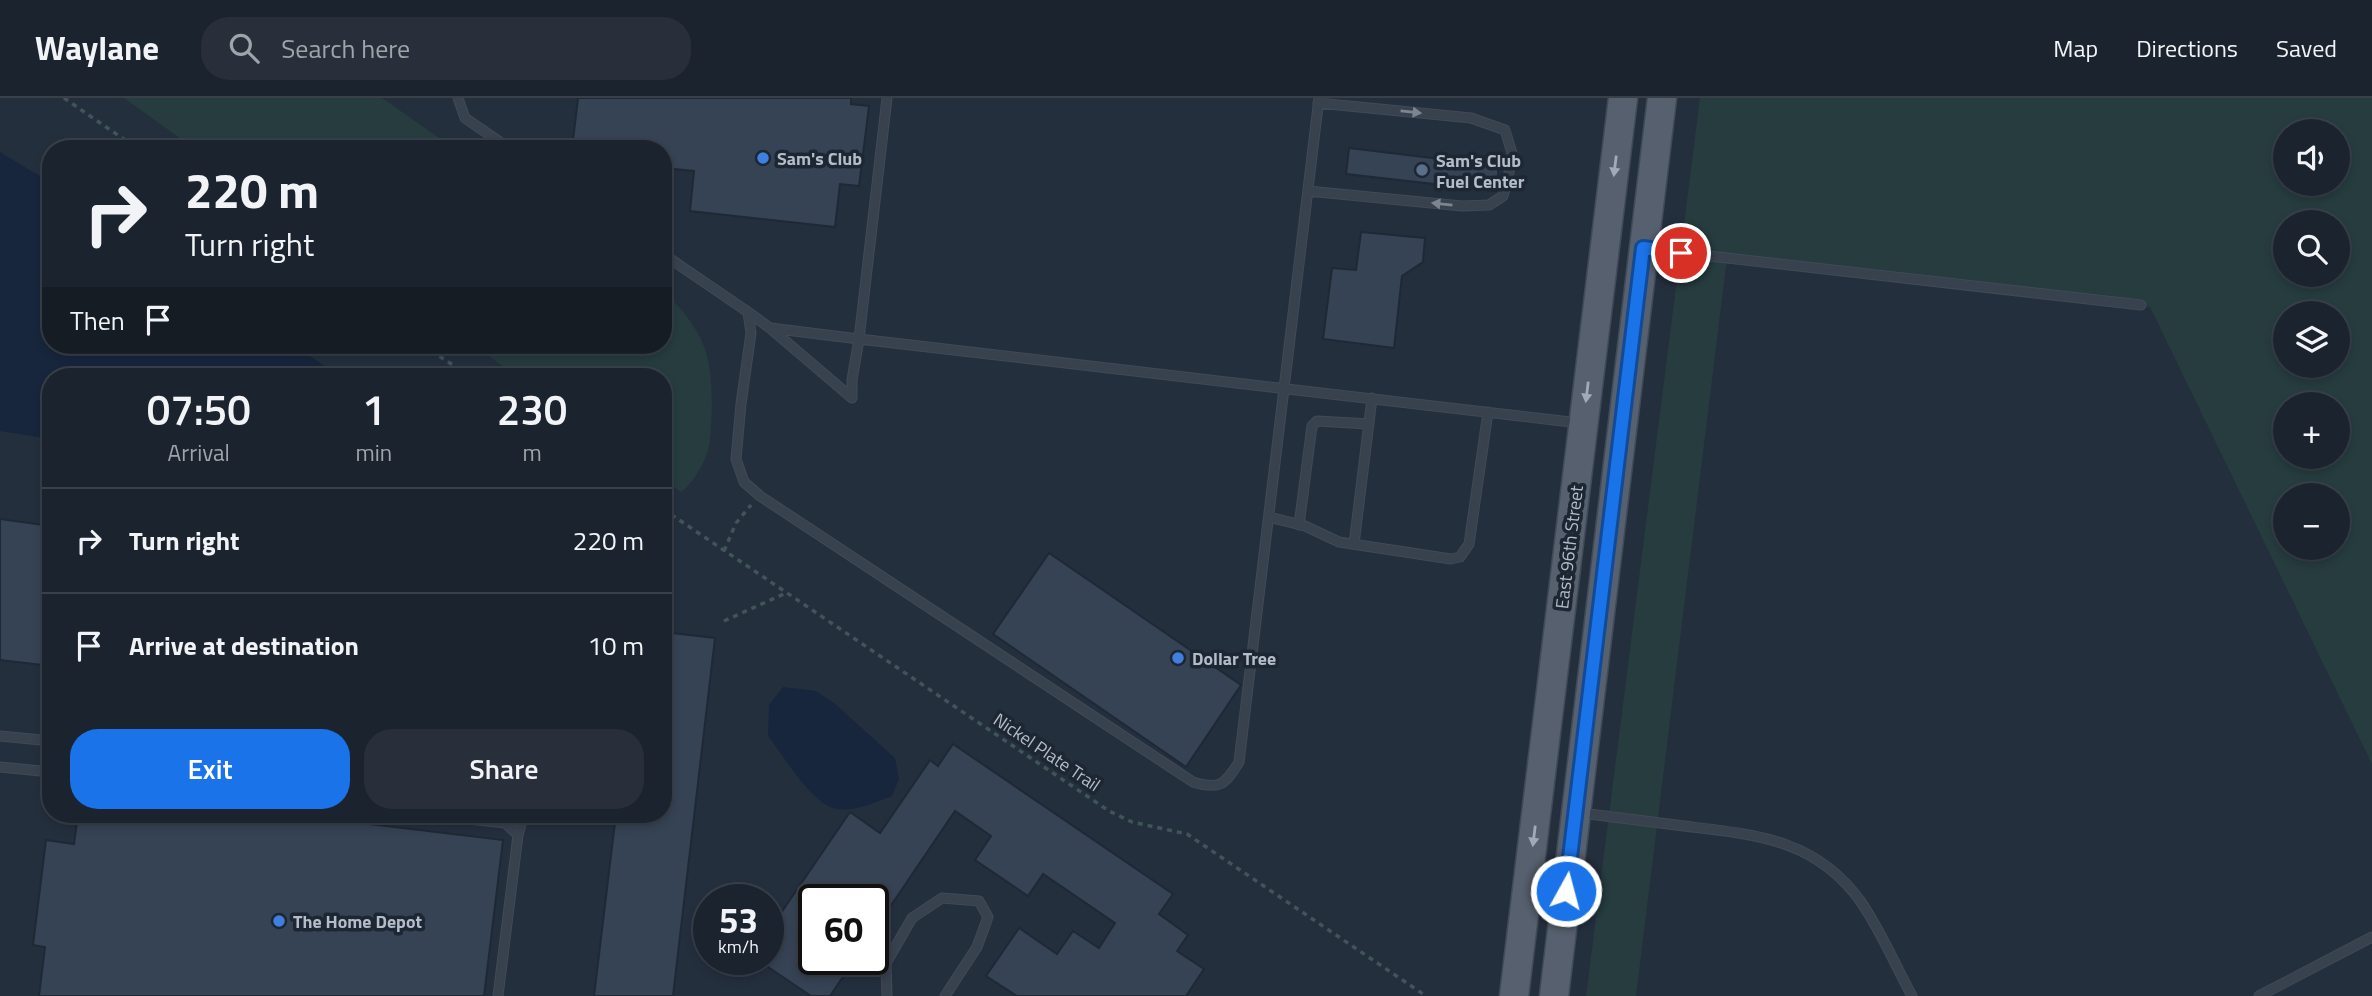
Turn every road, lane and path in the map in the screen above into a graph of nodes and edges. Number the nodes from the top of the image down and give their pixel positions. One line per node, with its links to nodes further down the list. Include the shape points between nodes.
1 (64, 98): 7 (path)
2 (458, 98): 8 (lane, via 465,118)
3 (887, 98): 15 (lane)
4 (1623, 98): 22 (main road, East 96th Street, one-way to 22)
5 (1662, 98): 10 (main road)
6 (1319, 101): 9 (lane); 9 (lane, one-way to 9, via 1471,118 1505,130 1512,153 1503,196 1489,205)
7 (125, 140)
8 (497, 140)
9 (1308, 191): 18 (lane)
10 (1643, 248): 12 (lane); 36 (main road)
11 (672, 260): 13 (lane)
12 (2140, 305)
13 (748, 313): 14 (lane); 23 (lane, via 751,333 736,459 744,482)
14 (770, 328): 15 (lane); 15 (lane, via 852,398)
15 (859, 339): 18 (lane)
16 (436, 354): 17 (path)
17 (457, 368)
18 (1284, 387): 19 (lane); 25 (lane)
19 (1372, 398): 20 (lane); 21 (lane)
20 (1488, 412): 22 (lane); 27 (lane, via 1466,552 1451,559)
21 (1369, 424): 26 (lane, via 1317,421 1312,426); 27 (lane)
22 (1584, 424): 29 (main road, East 96th Street)
23 (760, 496): 25 (lane, via 1193,782 1212,788 1229,780 1239,762); 28 (path, via 736,523)
24 (672, 515): 28 (path, Nickel Plate Trail)
25 (1269, 517): 26 (lane)
26 (1299, 525): 27 (lane)
27 (1354, 544)
28 (724, 551): 30 (path, Nickel Plate Trail)
29 (1564, 582): 36 (main road, via 1569,669 1556,799 1560,808); 45 (main road, East 96th Street, one-way to 45)
30 (786, 593): 31 (path); 44 (path, Nickel Plate Trail, via 1109,811 1132,822 1186,834)
31 (724, 621)
32 (0, 736): 33 (lane)
33 (42, 740)
34 (0, 767): 35 (lane)
35 (42, 771)
36 (1576, 813): 46 (main road); 47 (lane, via 1762,836 1815,858 1861,902)
37 (506, 823): 39 (lane)
38 (521, 823): 39 (lane)
39 (518, 835): 41 (lane)
40 (2372, 937): 48 (lane)
41 (498, 996)
42 (887, 996): 43 (lane, via 886,963 912,918 942,898 978,901 988,917 977,947)
43 (945, 996)
44 (1426, 996)
45 (1514, 996)
46 (1554, 996)
47 (1912, 996)
48 (2259, 996)

